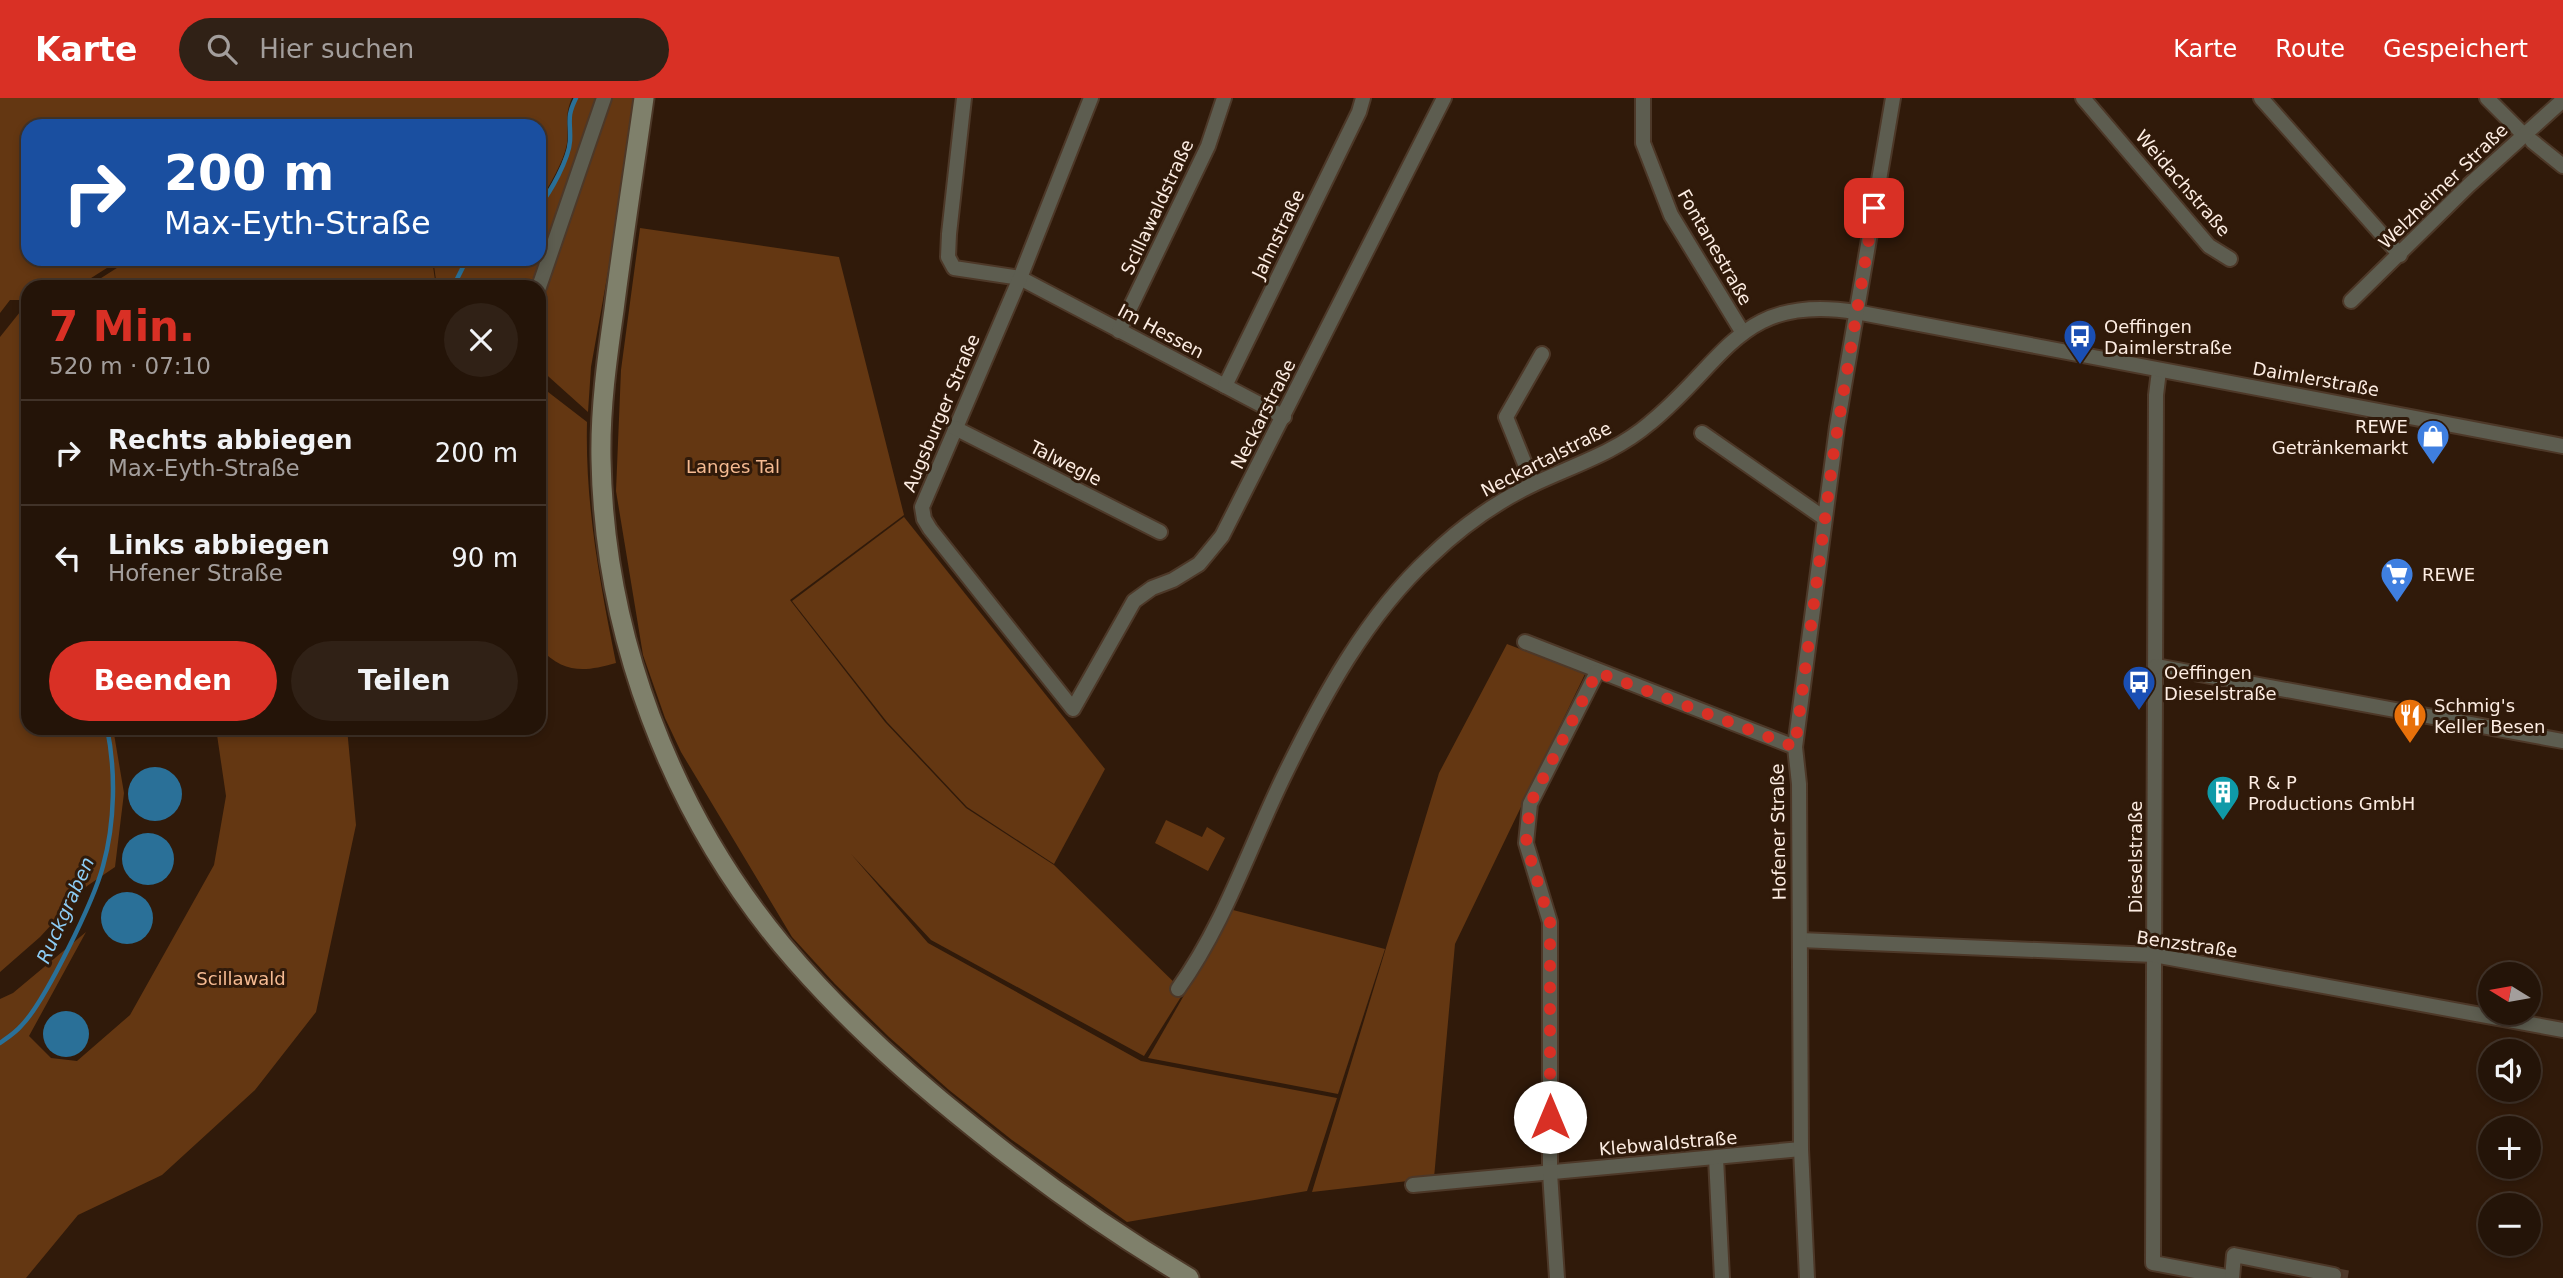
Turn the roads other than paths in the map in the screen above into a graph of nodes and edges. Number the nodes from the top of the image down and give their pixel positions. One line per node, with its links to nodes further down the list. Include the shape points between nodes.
1 (604, 98): 19 (street)
2 (645, 98): 49 (main road, via 606,369 601,457 611,563 630,658 651,721 706,832 781,943 853,1020 940,1101 1058,1193)
3 (964, 98): 18 (street, via 948,257 954,268)
4 (1091, 98): 18 (street, Augsburger Straße)
5 (1224, 98): 22 (street, Scillawaldstraße, via 1208,146)
6 (1363, 98): 26 (street, Jahnstraße)
7 (1444, 98): 27 (street, Neckarstraße)
8 (1643, 98): 23 (street, Fontanestraße, via 1643,143 1671,215)
9 (1893, 98): 21 (street, Hofener Straße)
10 (2261, 98): 16 (street)
11 (2487, 98): 14 (street)
12 (2088, 100): 17 (street, Weidachstraße, via 2209,246)
13 (2563, 100): 14 (street, Welzheimer Straße)
14 (2528, 138): 15 (street); 16 (street, Welzheimer Straße, via 2469,185)
15 (2563, 166)
16 (2400, 256): 20 (street, Welzheimer Straße)
17 (2230, 259)
18 (1020, 278): 22 (street, Im Hessen); 28 (street, Augsburger Straße)
19 (541, 280)
20 (2351, 301)
21 (1856, 312): 23 (street, Neckartalstraße, via 1801,308 1777,313); 25 (street, Daimlerstraße); 32 (street, Hofener Straße)
22 (1119, 331): 26 (street, Im Hessen)
23 (1743, 333): 31 (street, Neckartalstraße, via 1651,423 1585,464)
24 (1542, 354): 31 (street, via 1506,417)
25 (2159, 371): 30 (street, Daimlerstraße); 35 (street, Dieselstraße)
26 (1225, 386): 27 (street, Im Hessen)
27 (1284, 417): 37 (street, Neckarstraße, via 1222,536 1199,564 1135,601)
28 (955, 428): 33 (street, Talwegle); 37 (street, Augsburger Straße, via 922,506 924,519)
29 (1702, 433): 32 (street)
30 (2563, 446)
31 (1533, 484): 42 (street, Neckartalstraße, via 1484,512 1429,557 1372,623 1290,764 1229,903)
32 (1824, 518): 39 (street, Hofener Straße)
33 (1160, 532)
34 (1525, 642): 36 (street)
35 (2156, 666): 38 (street); 41 (street, Dieselstraße)
36 (1597, 672): 39 (street); 46 (street, via 1530,804 1527,830 1526,844 1550,922)
37 (1073, 709)
38 (2563, 741)
39 (1795, 747): 40 (street, Hofener Straße)
40 (1800, 940): 41 (street, Benzstraße); 44 (street, Hofener Straße)
41 (2154, 955): 43 (street, Benzstraße); 53 (street, Dieselstraße, via 2153,1263)
42 (1178, 989)
43 (2563, 1030)
44 (1801, 1149): 45 (street, Klebwaldstraße); 52 (street, Hofener Straße)
45 (1716, 1158): 46 (street, Klebwaldstraße); 51 (street)
46 (1550, 1173): 47 (street, Klebwaldstraße); 50 (street)
47 (1413, 1185)
48 (2334, 1275): 53 (street, Dieselstraße, via 2234,1255)
49 (1189, 1278)
50 (1557, 1278)
51 (1721, 1278)
52 (1807, 1278)
53 (2232, 1278)

